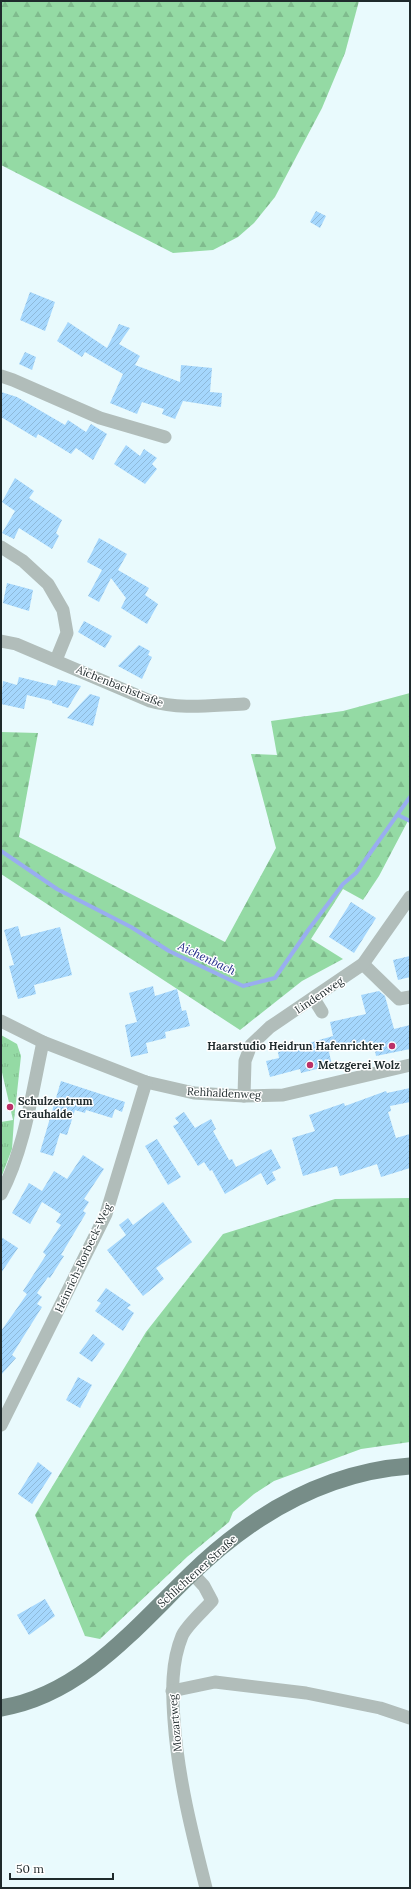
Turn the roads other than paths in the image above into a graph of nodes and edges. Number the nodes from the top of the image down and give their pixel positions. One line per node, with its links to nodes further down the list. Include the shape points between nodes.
1 (1, 376): 2 (street, via 100,418)
2 (165, 437)
3 (1, 547): 5 (street, via 23,561 48,584 63,610 67,633)
4 (1, 641): 5 (street, Aichenbachstraße, via 16,644)
5 (56, 660): 6 (street, Aichenbachstraße, via 167,706)
6 (244, 704)
7 (410, 897): 8 (street, Lindenweg)
8 (363, 964): 9 (street, via 400,1000); 10 (street, Lindenweg, via 346,969)
9 (410, 997)
10 (314, 999): 11 (street); 16 (street, Lindenweg, via 270,1027 251,1045 245,1060)
11 (322, 1012)
12 (1, 1021): 13 (street, Rehhaldenweg)
13 (43, 1042): 15 (street, Rehhaldenweg); 17 (street, via 25,1125 10,1176)
14 (410, 1065): 16 (street, Rehhaldenweg, via 283,1095)
15 (146, 1082): 16 (street, Rehhaldenweg, via 194,1093); 18 (street, Heinrich-Rorbeck-Weg, via 106,1214)
16 (244, 1096)
17 (1, 1194)
18 (1, 1425)
19 (410, 1466): 20 (main road, Schlichtener Straße, via 364,1473 300,1495 245,1528)
20 (192, 1573): 21 (street, Mozartweg, via 204,1586 212,1601 183,1634 175,1659); 22 (main road, Schlichtener Straße, via 96,1664 49,1693)
21 (172, 1691): 23 (street, via 215,1682 306,1693 380,1708); 24 (street, Mozartweg, via 186,1812)
22 (1, 1708)
23 (410, 1718)
24 (206, 1888)

